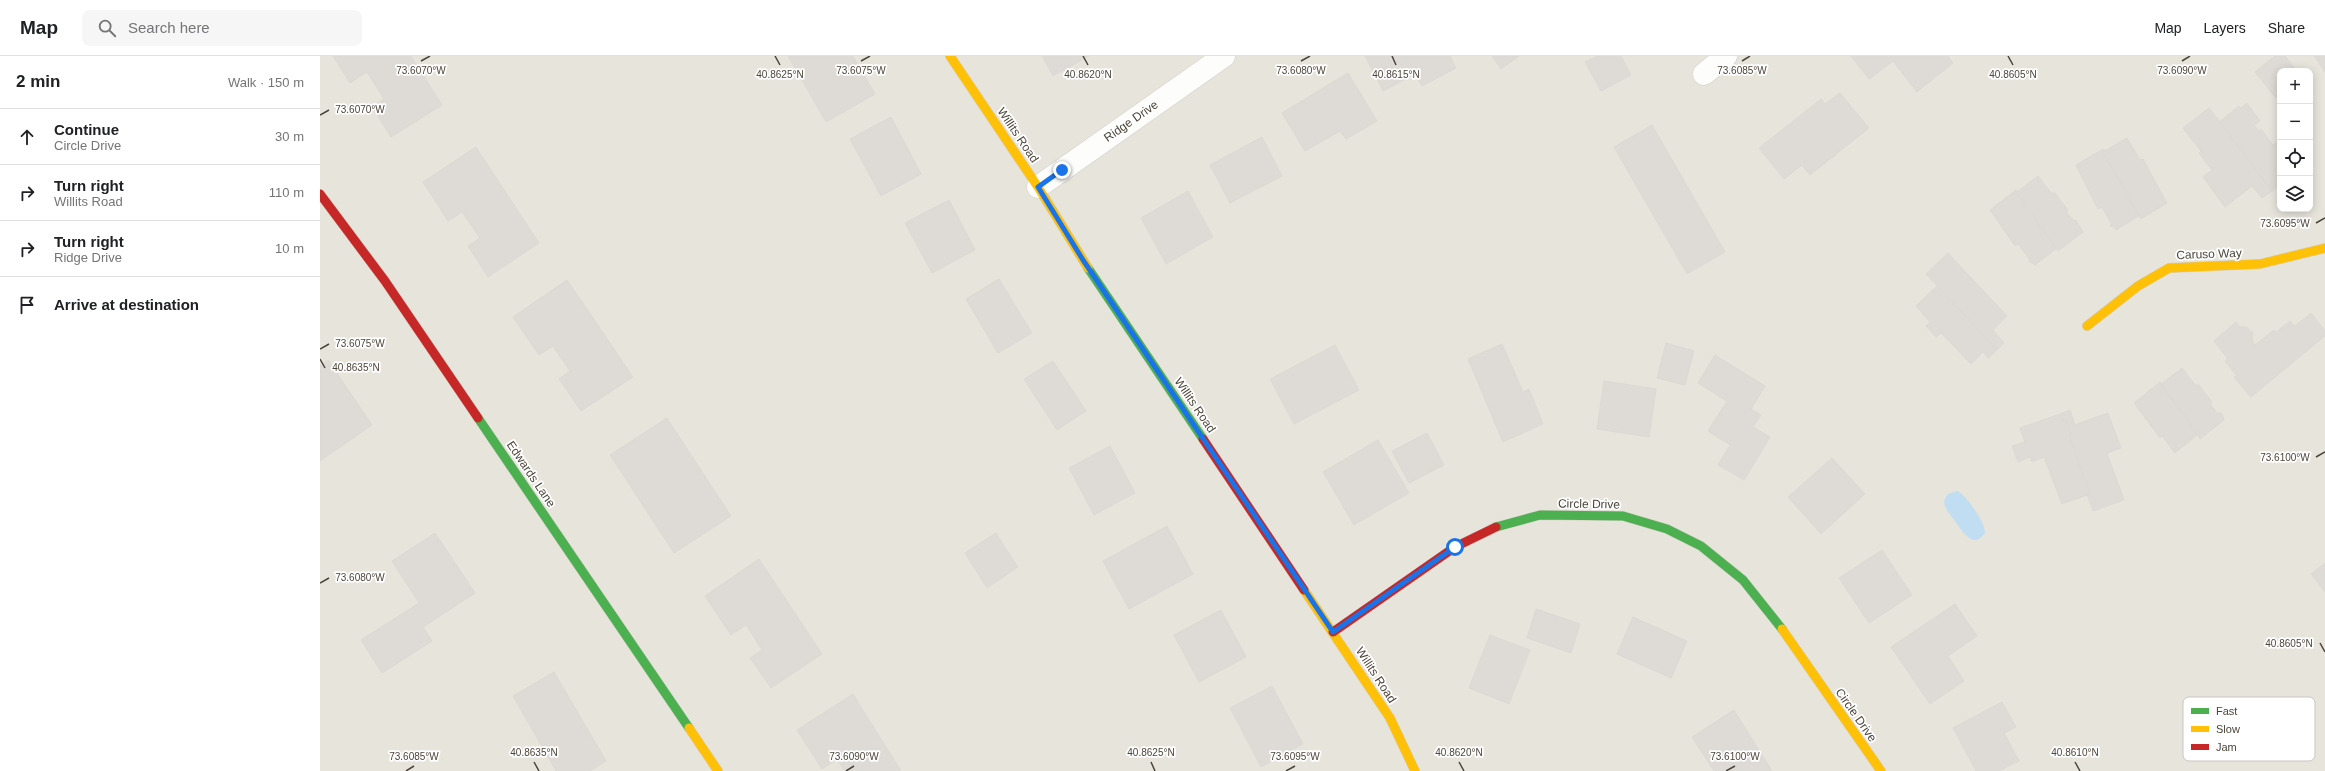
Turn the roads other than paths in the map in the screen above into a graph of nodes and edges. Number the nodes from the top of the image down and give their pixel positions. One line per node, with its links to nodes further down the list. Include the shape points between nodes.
1 (950, 56): 5 (street, Willits Road)
2 (1224, 56): 5 (street, Ridge Drive)
3 (1726, 56): 4 (street)
4 (1704, 74)
5 (1038, 187): 9 (street, Willits Road, via 1083,260)
6 (320, 194): 10 (street, Edwards Lane, via 385,281)
7 (2325, 248): 8 (street, Caruso Way, via 2260,264 2169,268 2138,286)
8 (2086, 326)
9 (1333, 632): 11 (street, Willits Road, via 1390,718); 12 (street, Circle Drive, via 1455,547 1493,528 1540,515 1623,516 1667,528 1701,546 1743,580 1777,622)
10 (718, 771)
11 (1415, 771)
12 (1881, 771)

